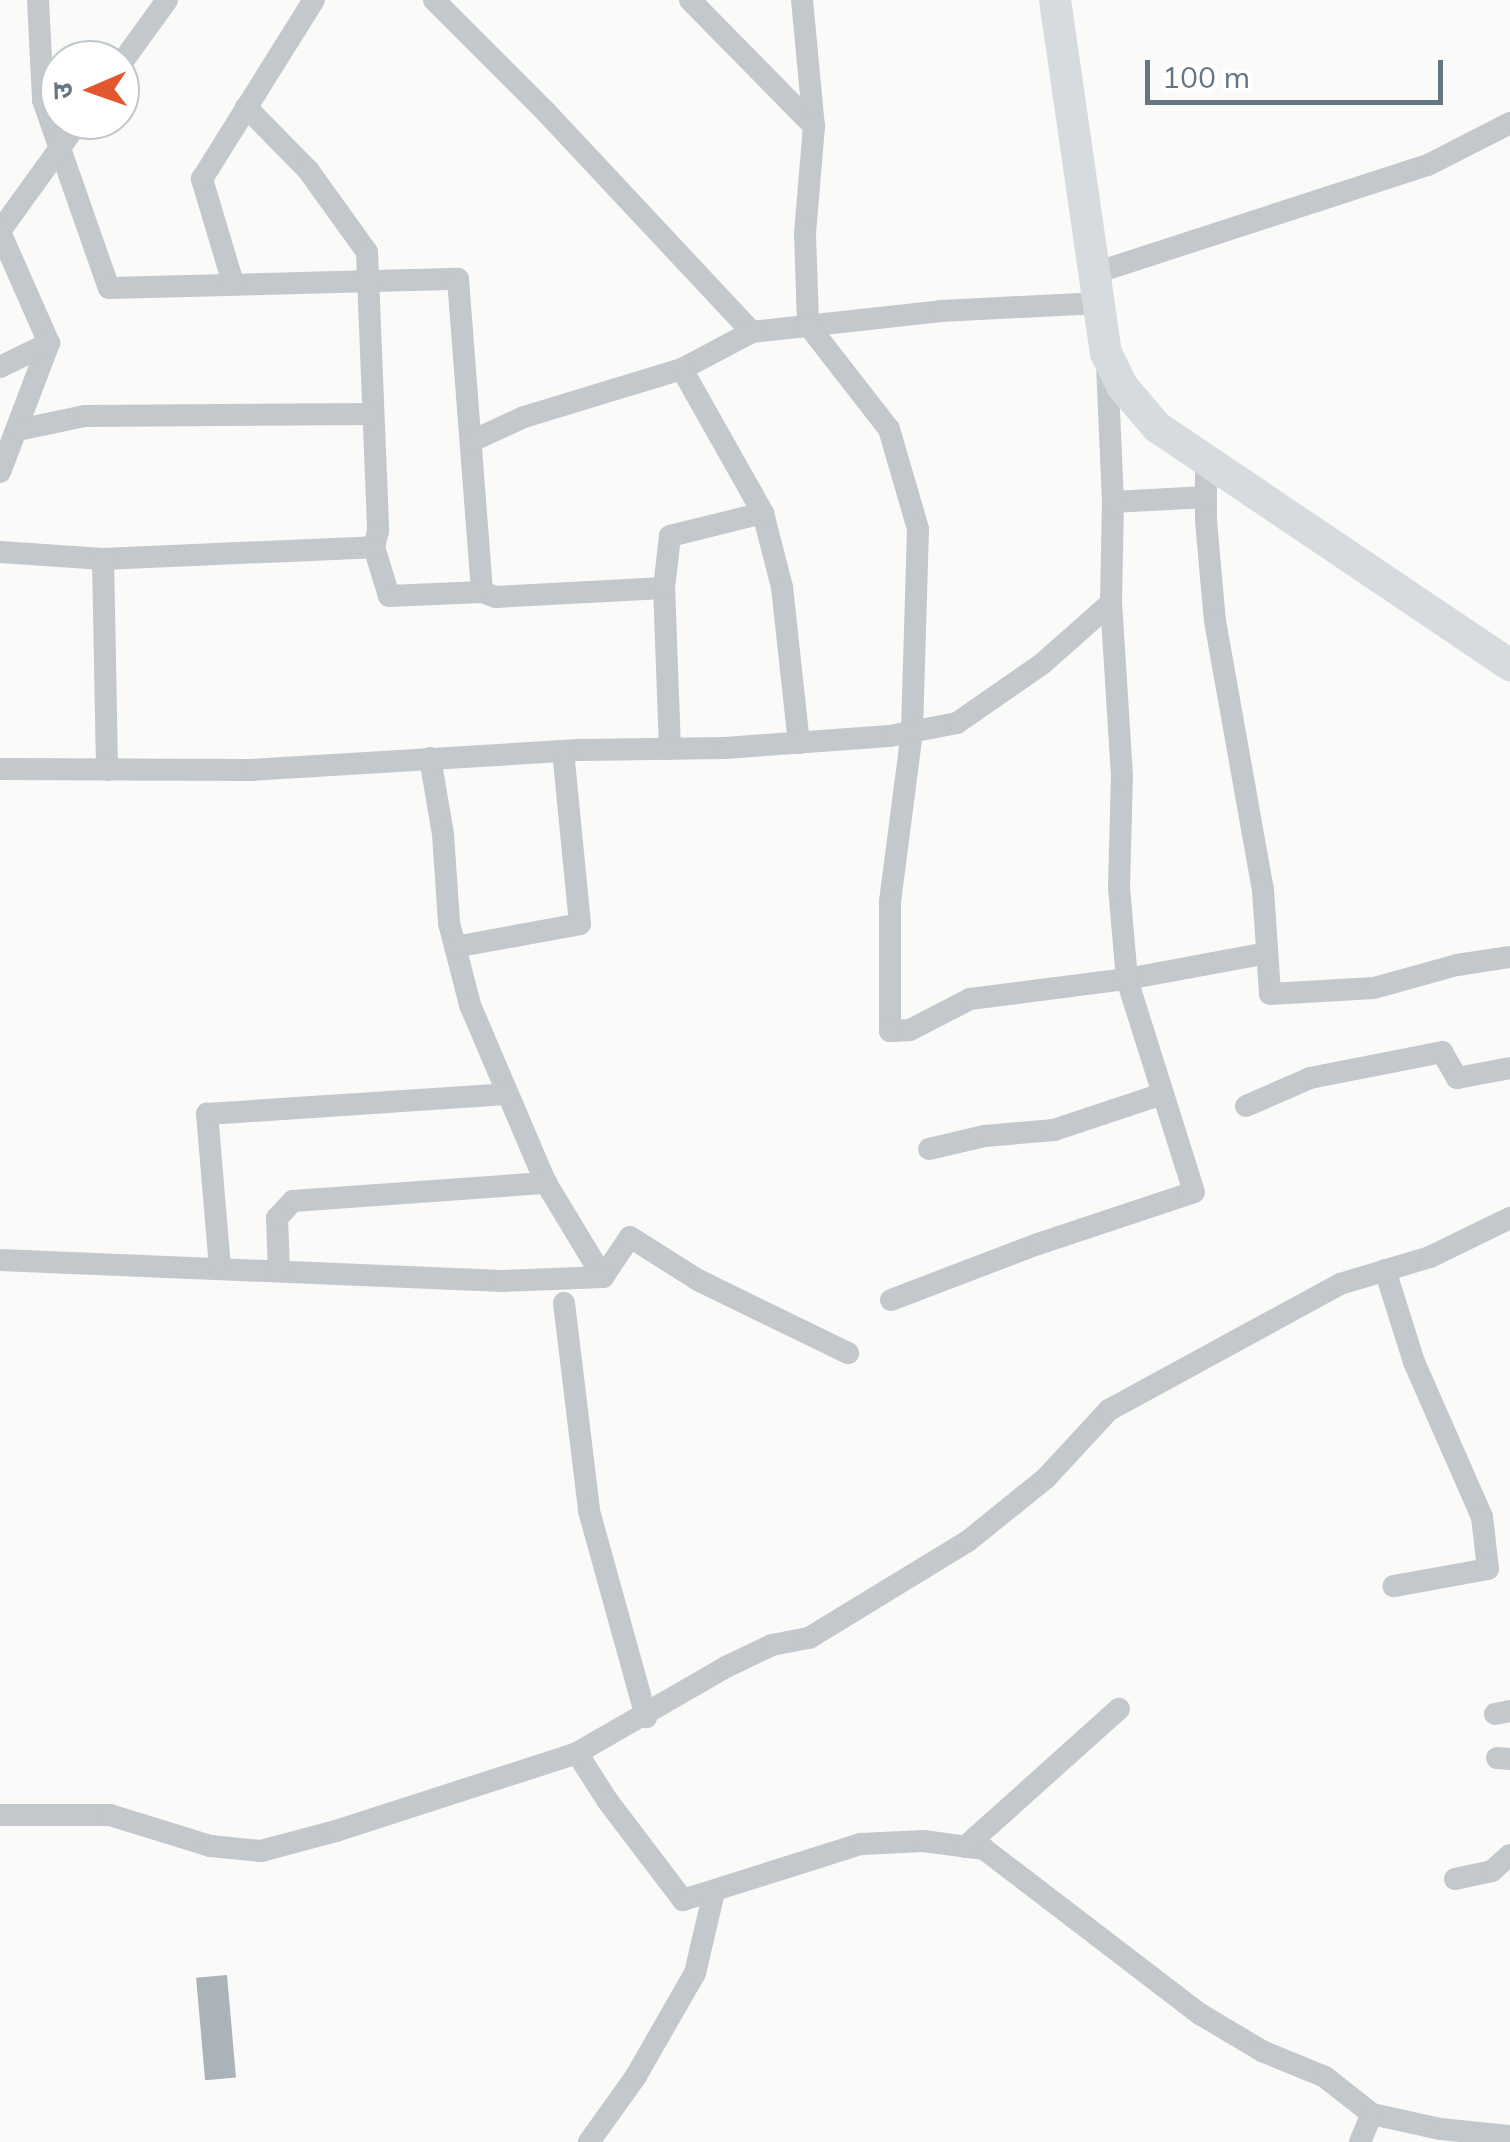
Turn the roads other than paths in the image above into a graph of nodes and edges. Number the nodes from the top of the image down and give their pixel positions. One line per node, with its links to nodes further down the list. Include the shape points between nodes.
1 (38, 0): 13 (street, via 43,100)
2 (167, 0): 8 (street)
3 (314, 0): 9 (street)
4 (434, 0): 19 (street)
5 (690, 0): 11 (street)
6 (802, 0): 11 (street)
7 (1055, 0): 17 (main road)
8 (138, 40)
9 (246, 107): 15 (street, via 308,170 367,252); 16 (street, via 202,179)
10 (1510, 123): 17 (street, via 1428,165)
11 (814, 126): 18 (street, via 805,232)
12 (65, 140): 13 (street)
13 (61, 146): 14 (street); 16 (street, via 109,288)
14 (0, 231): 20 (street)
15 (366, 278): 16 (street); 24 (street); 26 (street, via 458,279)
16 (233, 283)
17 (1097, 288): 18 (street); 21 (main road)
18 (808, 325): 19 (street); 39 (street, via 889,429 918,529)
19 (752, 332): 23 (street)
20 (49, 343): 22 (street); 25 (street)
21 (1106, 353): 27 (main road, via 1122,386 1157,427); 30 (street)
22 (0, 367)
23 (682, 370): 26 (street, via 524,417); 31 (street)
24 (371, 414): 25 (street, via 86,416); 32 (street)
25 (18, 430): 28 (street)
26 (474, 440): 36 (street)
27 (1206, 460): 29 (street); 38 (main road)
28 (0, 472)
29 (1206, 497): 30 (street); 47 (street, via 1215,621 1263,890)
30 (1113, 502): 37 (street)
31 (763, 513): 35 (street, via 670,536); 40 (street, via 782,587)
32 (374, 546): 34 (street); 36 (street, via 389,596)
33 (0, 552): 34 (street)
34 (103, 559): 45 (street)
35 (664, 588): 36 (street, via 496,597); 41 (street)
36 (482, 592)
37 (1111, 603): 39 (street, via 1042,664 957,723); 49 (street)
38 (1510, 665)
39 (912, 732): 40 (street); 49 (street, via 890,901 890,1030 910,1030 970,999)
40 (798, 743): 41 (street)
41 (670, 749): 42 (street)
42 (563, 751): 43 (street); 46 (street, via 580,924)
43 (430, 758): 45 (street, via 252,770); 46 (street)
44 (0, 769): 45 (street)
45 (107, 770)
46 (455, 947): 51 (street)
47 (1267, 953): 48 (street, via 1270,994 1374,988); 49 (street)
48 (1510, 957)
49 (1128, 979): 52 (street)
50 (1510, 1068): 53 (street, via 1456,1078 1442,1052 1310,1078)
51 (506, 1094): 55 (street); 58 (street, via 207,1114)
52 (1162, 1094): 54 (street, via 1054,1130); 62 (street, via 1194,1192)
53 (1246, 1106)
54 (929, 1149)
55 (546, 1183): 59 (street, via 293,1201 277,1218); 61 (street)
56 (1510, 1218): 60 (street, via 1430,1258)
57 (0, 1260): 58 (street)
58 (220, 1268): 59 (street)
59 (279, 1270): 61 (street, via 502,1281)
60 (1385, 1270): 65 (street, via 1414,1362 1482,1517 1488,1568); 67 (street, via 1340,1284 1109,1410 1046,1478 968,1541 809,1638 772,1645 726,1667)
61 (603, 1277): 64 (street, via 630,1237 698,1280)
62 (891, 1300)
63 (564, 1303): 67 (street, via 589,1511)
64 (848, 1353)
65 (1394, 1586)
66 (1119, 1710): 70 (street)
67 (646, 1717): 68 (street)
68 (577, 1753): 69 (street, via 261,1850 210,1846 110,1814); 73 (street, via 684,1900)
69 (0, 1815)
70 (965, 1847): 73 (street, via 862,1844); 74 (street, via 984,1849 1200,2014 1325,2077)
71 (1510, 1855): 72 (street, via 1492,1871)
72 (1455, 1880)
73 (714, 1892): 76 (street, via 695,1972)
74 (1372, 2114): 75 (street); 77 (street)
75 (1510, 2136)
76 (589, 2142)
77 (1360, 2142)

